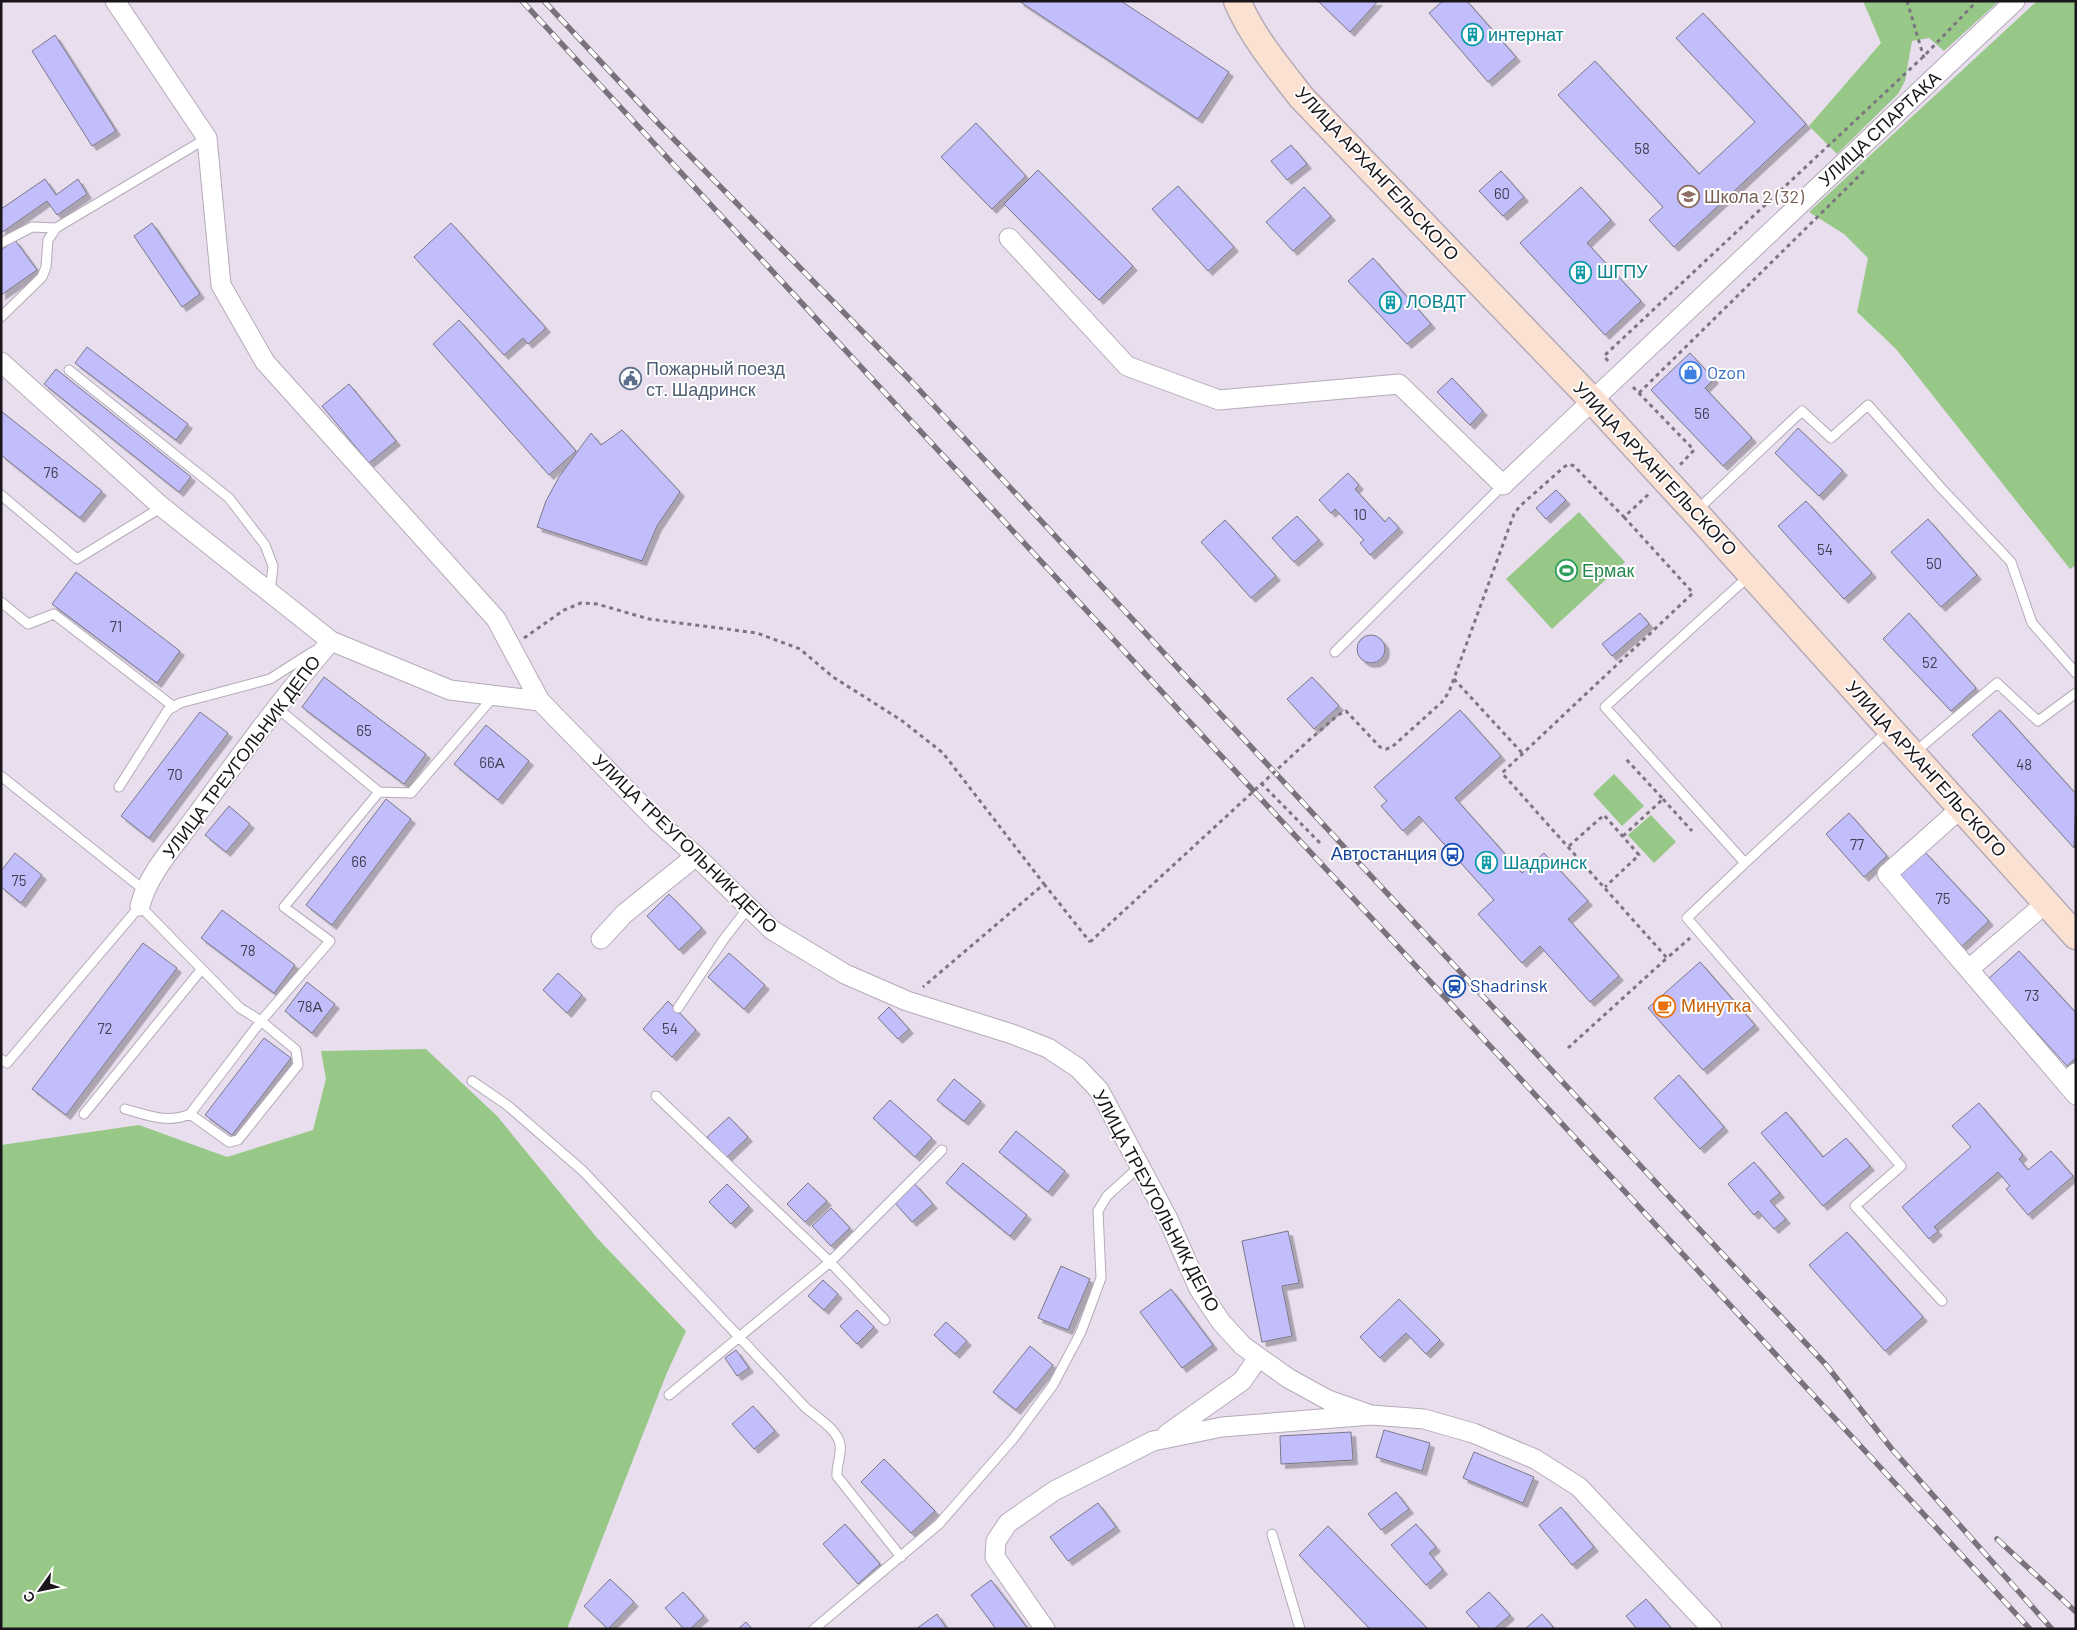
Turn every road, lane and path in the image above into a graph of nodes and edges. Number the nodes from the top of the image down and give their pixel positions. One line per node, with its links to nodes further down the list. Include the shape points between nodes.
1 (115, 1): 29 (street, via 207,138 221,285 264,362 496,619)
2 (1237, 1): 18 (street, УЛИЦА АРХАНГЕЛЬСКОГО, via 1246,23 1263,49 1302,98)
3 (1907, 1): 6 (path)
4 (1977, 1): 6 (path)
5 (2015, 1): 7 (street, УЛИЦА СПАРТАКА)
6 (1923, 57): 7 (path, via 1927,69); 16 (path, via 1604,356)
7 (1939, 73): 16 (street, УЛИЦА СПАРТАКА)
8 (202, 141): 10 (lane)
9 (1867, 168): 17 (path)
10 (56, 228): 12 (lane, via 32,227); 13 (lane, via 48,240 42,277)
11 (1009, 238): 20 (street, via 1127,366 1219,400 1399,384)
12 (1, 243)
13 (1, 317)
14 (1, 362): 22 (street)
15 (69, 370): 26 (lane, via 229,498 266,545 273,566)
16 (1621, 374): 17 (path); 18 (street, УЛИЦА СПАРТАКА)
17 (1639, 392): 19 (path, via 1694,450)
18 (1592, 400): 19 (street, УЛИЦА АРХАНГЕЛЬСКОГО); 20 (street, УЛИЦА СПАРТАКА)
19 (1665, 479): 23 (street, УЛИЦА АРХАНГЕЛЬСКОГО); 24 (path)
20 (1503, 485): 30 (lane)
21 (1, 495): 22 (lane, via 77,559)
22 (162, 507): 26 (street)
23 (1695, 512): 25 (street, УЛИЦА АРХАНГЕЛЬСКОГО); 31 (lane, via 1802,411 1831,438 1868,405 2011,562 2032,624)
24 (1624, 518): 32 (path, via 1569,464 1520,506 1514,514); 39 (path, via 1693,592)
25 (1751, 574): 38 (street, УЛИЦА АРХАНГЕЛЬСКОГО); 53 (lane, via 1605,706)
26 (270, 592): 28 (street)
27 (1, 602): 37 (lane, via 28,624 54,614)
28 (331, 640): 34 (street, УЛИЦА ТРЕУГОЛЬНИК ДЕПО, via 450,690); 36 (street, УЛИЦА ТРЕУГОЛЬНИК ДЕПО); 37 (lane, via 270,679)
29 (511, 647): 35 (street); 54 (path, via 564,610 582,603 597,604 649,619 757,633 800,649 833,677 901,720 943,753)
30 (1335, 652)
31 (2076, 673)
32 (1454, 679): 39 (path); 43 (path, bridge, via 1446,698 1392,747 1380,747 1346,711)
33 (2076, 693): 40 (lane, via 2038,721 1997,683)
34 (494, 696): 35 (street, УЛИЦА ТРЕУГОЛЬНИК ДЕПО); 45 (lane, via 411,793)
35 (540, 701): 52 (street, УЛИЦА ТРЕУГОЛЬНИК ДЕПО, via 657,822)
36 (276, 706): 45 (lane); 56 (street, УЛИЦА ТРЕУГОЛЬНИК ДЕПО)
37 (174, 707): 44 (lane, via 168,710)
38 (1890, 730): 40 (street, УЛИЦА АРХАНГЕЛЬСКОГО); 53 (lane)
39 (1523, 754): 51 (path, via 1502,773)
40 (1913, 754): 47 (street, УЛИЦА АРХАНГЕЛЬСКОГО)
41 (1626, 759): 46 (path)
42 (1, 776): 56 (lane)
43 (1261, 783): 50 (path); 54 (path, bridge, via 1090,942)
44 (119, 787)
45 (379, 792): 67 (lane, via 284,907 330,942)
46 (1663, 799): 48 (path); 49 (path)
47 (1961, 808): 57 (street, УЛИЦА АРХАНГЕЛЬСКОГО); 63 (street, via 1887,874)
48 (1692, 830)
49 (1622, 836): 51 (path, via 1604,815); 55 (path, via 1639,855)
50 (1320, 843)
51 (1569, 846): 55 (path)
52 (696, 856): 58 (street, УЛИЦА ТРЕУГОЛЬНИК ДЕПО); 61 (street, via 624,914)
53 (1745, 863): 59 (lane, via 1686,918)
54 (1044, 884): 65 (path)
55 (1605, 887): 62 (path)
56 (142, 898): 64 (lane); 69 (lane, via 6,1063)
57 (2046, 903): 60 (street, УЛИЦА АРХАНГЕЛЬСКОГО); 63 (street)
58 (748, 908): 65 (street, УЛИЦА ТРЕУГОЛЬНИК ДЕПО, via 772,930 845,974); 66 (lane)
59 (1698, 931): 62 (path); 79 (lane, via 1901,1166 1855,1206)
60 (2076, 936)
61 (602, 939)
62 (1667, 958): 68 (path)
63 (1969, 969): 71 (street)
64 (201, 970): 67 (lane, via 240,1008); 74 (lane)
65 (908, 1001): 77 (street, УЛИЦА ТРЕУГОЛЬНИК ДЕПО, via 1048,1048 1078,1068 1099,1090)
66 (678, 1008)
67 (262, 1021): 75 (lane); 75 (lane, via 296,1050 298,1065 238,1140 229,1142)
68 (1568, 1048)
69 (1, 1059)
70 (472, 1081): 81 (lane, via 507,1105 583,1171)
71 (2072, 1083)
72 (656, 1096): 78 (lane)
73 (125, 1109): 75 (lane, via 178,1120)
74 (84, 1114)
75 (190, 1114)
76 (942, 1150): 78 (lane)
77 (1139, 1167): 82 (street, УЛИЦА ТРЕУГОЛЬНИК ДЕПО, via 1168,1218 1199,1289 1221,1322); 87 (lane, via 1107,1196 1098,1210 1101,1278 1081,1332 1053,1385 939,1524)
78 (830, 1262): 80 (lane); 81 (lane)
79 (1942, 1301)
80 (885, 1320)
81 (740, 1336): 83 (lane); 87 (lane, via 805,1406 835,1433 840,1445 836,1476)
82 (1258, 1358): 84 (street, УЛИЦА ТРЕУГОЛЬНИК ДЕПО, via 1328,1400); 85 (street, via 1242,1381)
83 (669, 1395)
84 (1371, 1415): 85 (street, via 1222,1428); 91 (street, via 1424,1419 1472,1433 1535,1459 1579,1487)
85 (1160, 1439): 89 (street, via 1054,1491 1008,1523 996,1541 995,1557)
86 (1272, 1534): 90 (lane)
87 (901, 1557): 88 (lane)
88 (814, 1629)
89 (1045, 1629)
90 (1300, 1629)
91 (1712, 1629)

